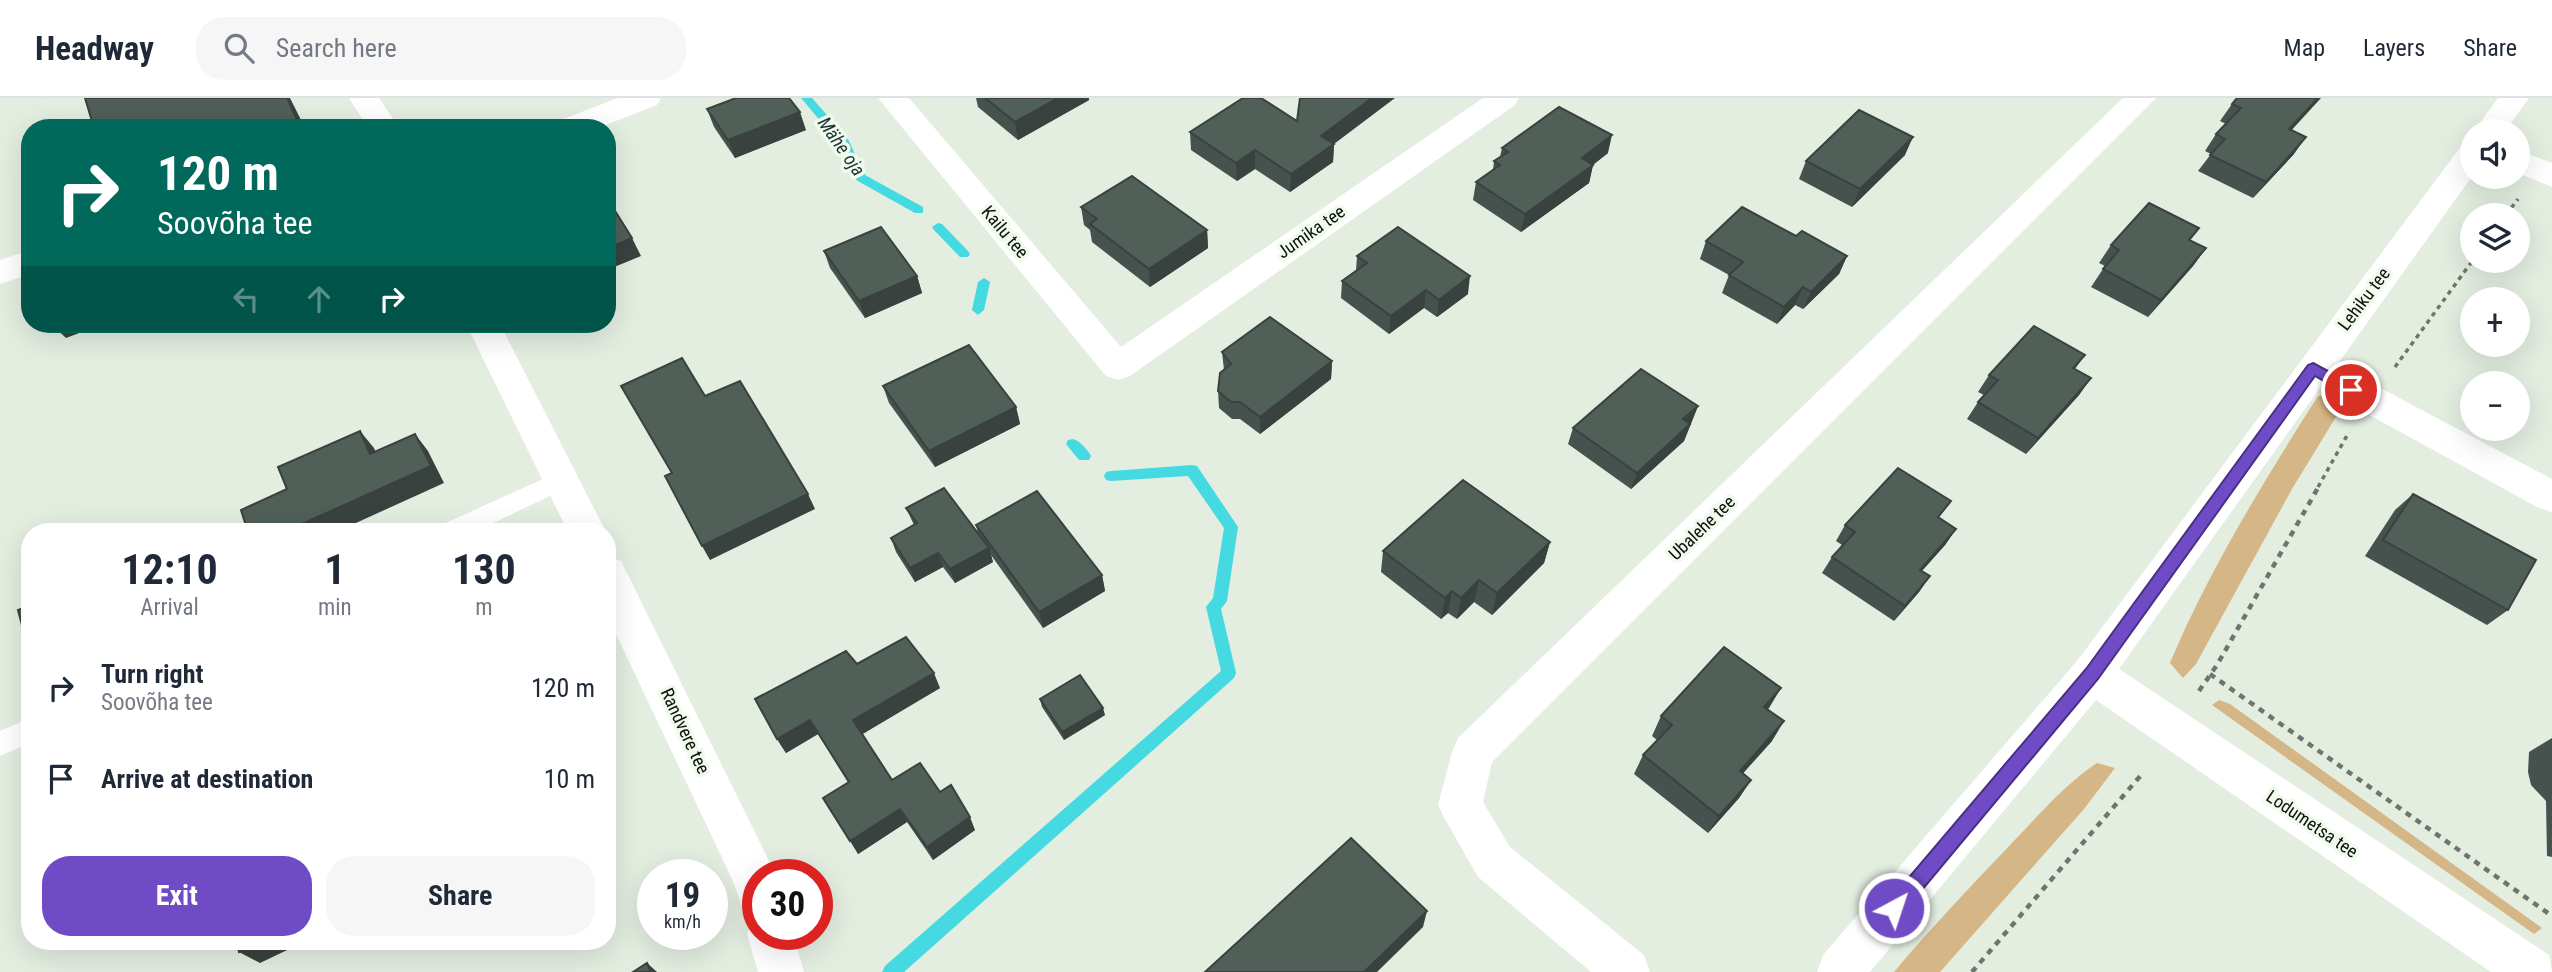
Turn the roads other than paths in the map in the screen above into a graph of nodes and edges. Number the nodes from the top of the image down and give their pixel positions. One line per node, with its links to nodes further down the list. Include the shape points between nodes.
1 (364, 98): 7 (street)
2 (646, 98): 8 (street)
3 (893, 98): 16 (street, Kailu tee)
4 (1504, 98): 16 (street, Jumika tee)
5 (2141, 98): 29 (street, Ubalehe tee, via 1473,752 1460,805 1494,862)
6 (2514, 98): 9 (street)
7 (378, 119)
8 (592, 119)
9 (2498, 119)
10 (2530, 166): 12 (street)
11 (2460, 170): 17 (street, Lehiku tee)
12 (2552, 176)
13 (21, 265): 14 (street)
14 (0, 272)
15 (488, 333): 18 (street)
16 (1118, 367)
17 (2313, 368): 19 (street); 23 (street, Lehiku tee)
18 (561, 480): 20 (lane); 21 (street)
19 (2552, 497)
20 (469, 523)
21 (582, 523)
22 (616, 592): 26 (street, Randvere tee)
23 (2092, 674): 30 (street, Lehiku tee); 31 (street, Lodumetsa tee)
24 (21, 734): 25 (lane)
25 (0, 744)
26 (745, 859)
27 (775, 950): 28 (street)
28 (781, 972)
29 (1627, 972)
30 (1840, 972)
31 (2532, 972)

